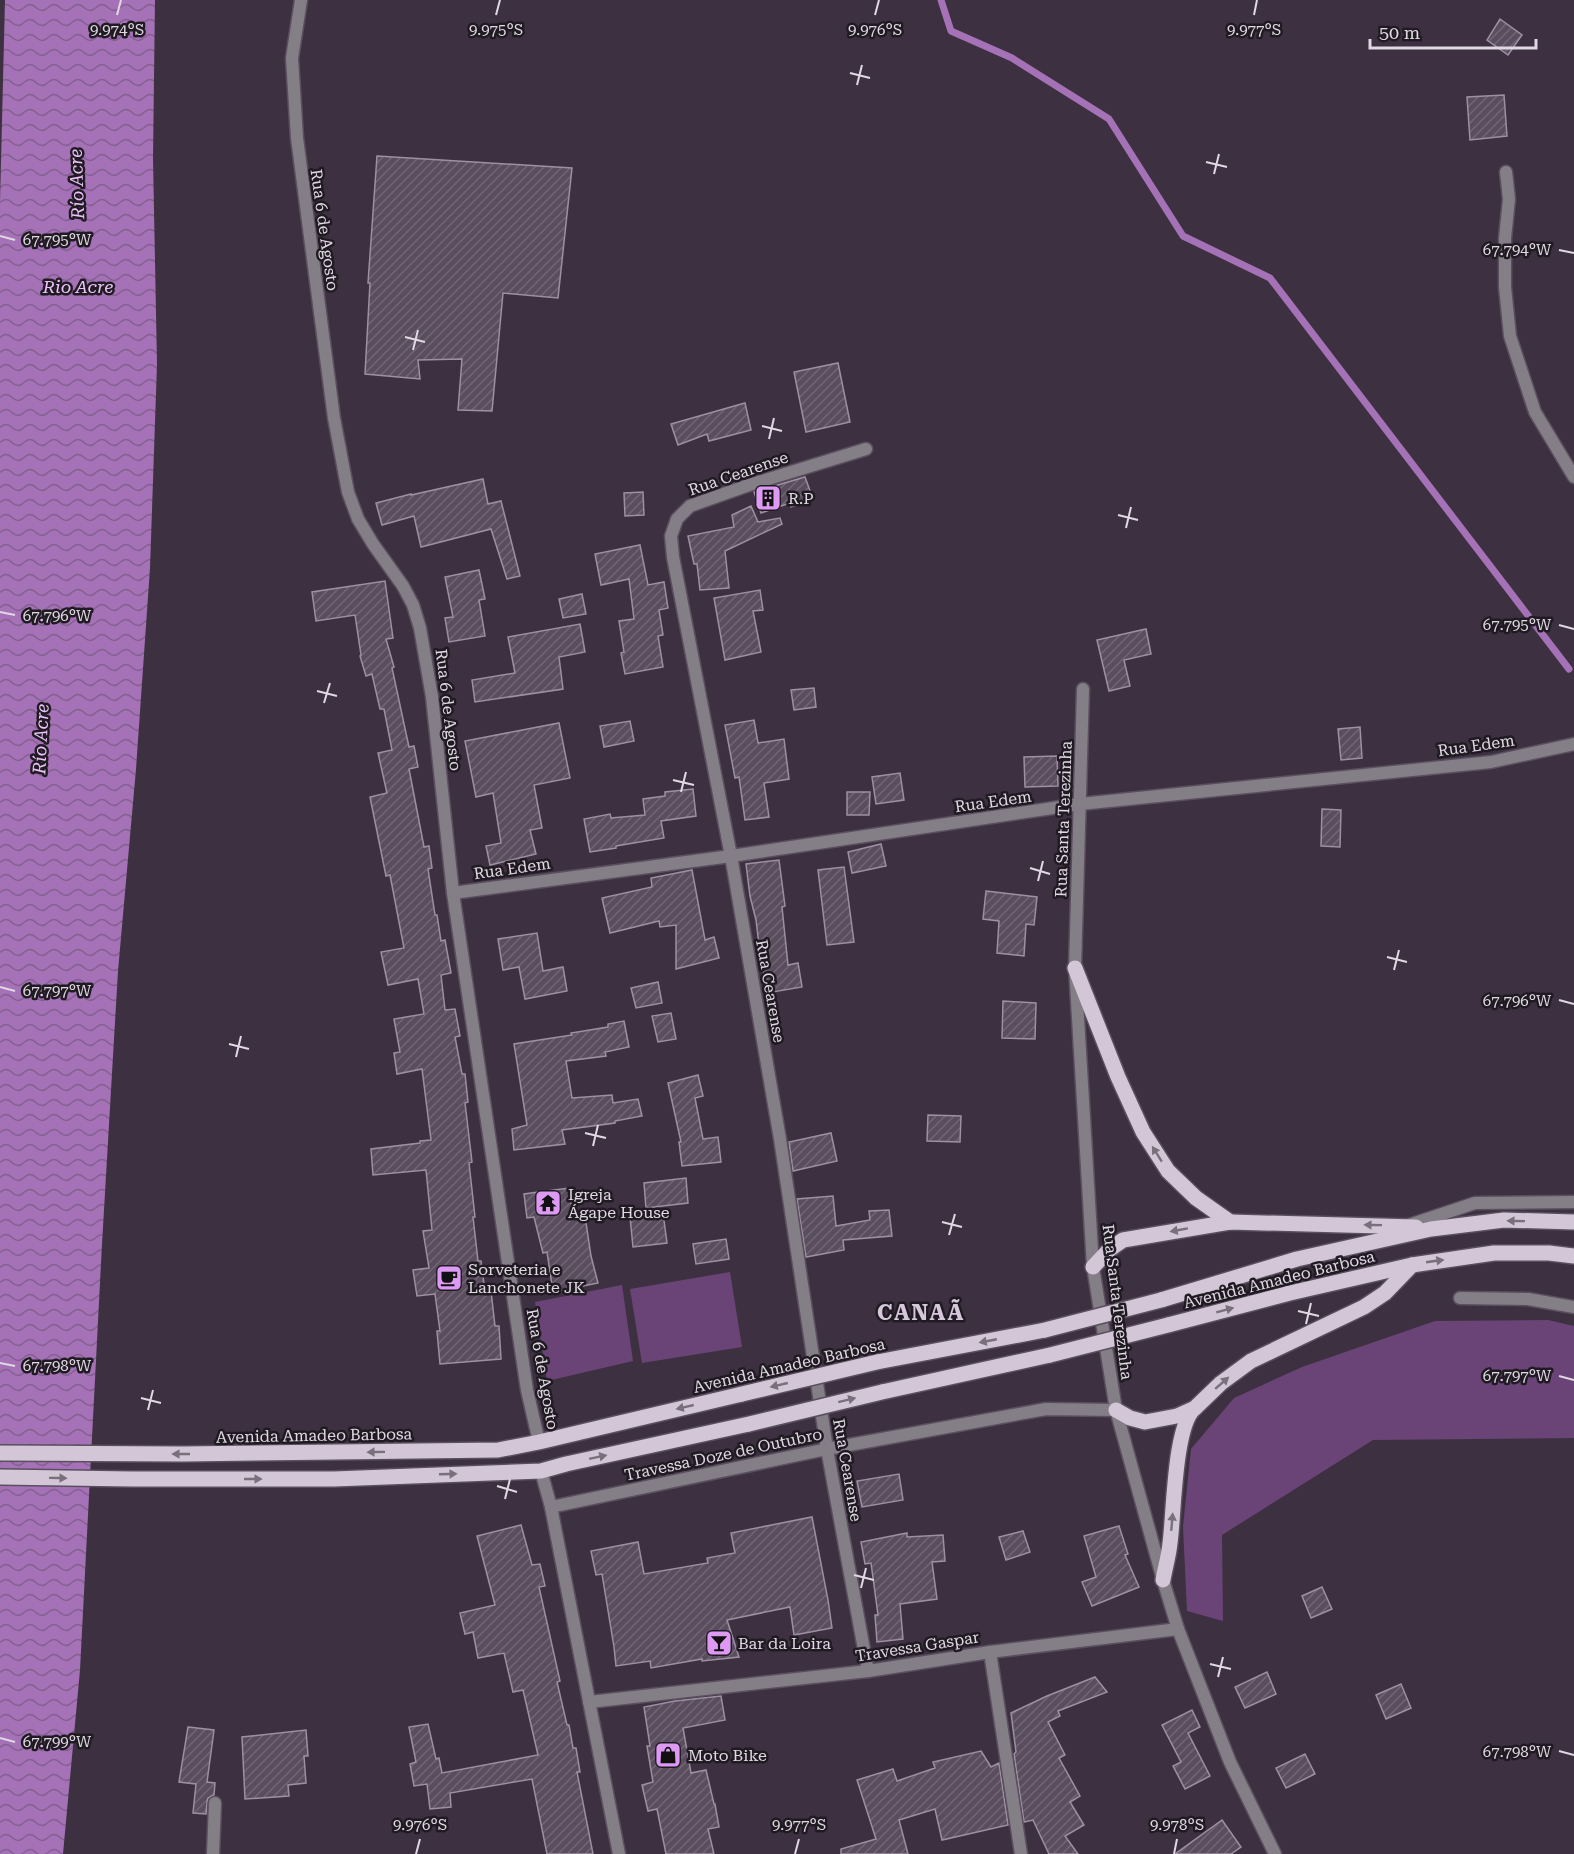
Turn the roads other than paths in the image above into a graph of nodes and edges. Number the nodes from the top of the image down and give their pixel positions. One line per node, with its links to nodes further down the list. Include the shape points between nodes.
1 (301, 0): 9 (street, Rua 6 de Agosto, via 292,58 297,138 334,418 348,492 358,519 403,586 420,628 432,697)
2 (1506, 172): 4 (street, via 1509,199 1505,287 1510,336 1535,412)
3 (866, 449): 8 (street, Rua Cearense, via 700,502 676,519 671,536 673,557)
4 (1574, 477)
5 (1083, 690): 7 (street, Rua Santa Terezinha)
6 (1574, 744): 7 (street, Rua Edem, via 1491,762)
7 (1080, 804): 8 (street, Rua Edem); 10 (street, Rua Santa Terezinha)
8 (731, 856): 9 (street, Rua Edem); 24 (street, Rua Cearense, via 780,1139)
9 (453, 893): 23 (street, Rua 6 de Agosto, via 527,1390)
10 (1075, 968): 12 (main road, one-way to 10, via 1167,1171 1143,1132); 18 (street, Rua Santa Terezinha)
11 (1574, 1202): 14 (street, via 1475,1203)
12 (1230, 1222): 14 (main road, one-way to 12); 18 (main road, one-way to 18, via 1123,1240)
13 (1574, 1222): 15 (main road, Avenida Amadeo Barbosa, one-way to 15, via 1504,1220)
14 (1406, 1226): 15 (main road)
15 (1431, 1229): 23 (main road, Avenida Amadeo Barbosa, one-way to 23, bridge, via 1297,1259 1045,1330 877,1362)
16 (1574, 1256): 17 (main road, Avenida Amadeo Barbosa, one-way to 16, via 1494,1252)
17 (1412, 1264): 21 (main road, one-way to 17, via 1251,1361 1364,1307 1385,1293); 26 (main road, Avenida Amadeo Barbosa, one-way to 17, bridge, via 1050,1355)
18 (1093, 1267): 22 (street, Rua Santa Terezinha)
19 (1460, 1298): 20 (street, via 1528,1299)
20 (1574, 1307)
21 (1195, 1408): 22 (main road, via 1146,1422); 29 (main road, one-way to 21, via 1184,1428)
22 (1116, 1410): 24 (street, Travessa Doze de Outubro, via 1046,1409); 29 (street, Rua Santa Terezinha)
23 (539, 1442): 25 (main road, Avenida Amadeo Barbosa, one-way to 25, via 498,1450)
24 (827, 1449): 28 (street, Travessa Doze de Outubro); 32 (street, Rua Cearense)
25 (0, 1453)
26 (541, 1471): 27 (main road, Avenida Amadeo Barbosa, one-way to 26, via 334,1479); 28 (street)
27 (0, 1477)
28 (551, 1508): 33 (street)
29 (1163, 1580): 30 (street, Rua Santa Terezinha)
30 (1178, 1629): 31 (street, Travessa Gaspar); 38 (street, Rua Santa Terezinha, via 1230,1762)
31 (990, 1652): 32 (street, Travessa Gaspar); 37 (street)
32 (868, 1671): 33 (street, Travessa Gaspar)
33 (589, 1702): 36 (street)
34 (215, 1803): 35 (street)
35 (213, 1854)
36 (619, 1854)
37 (1021, 1854)
38 (1275, 1854)

